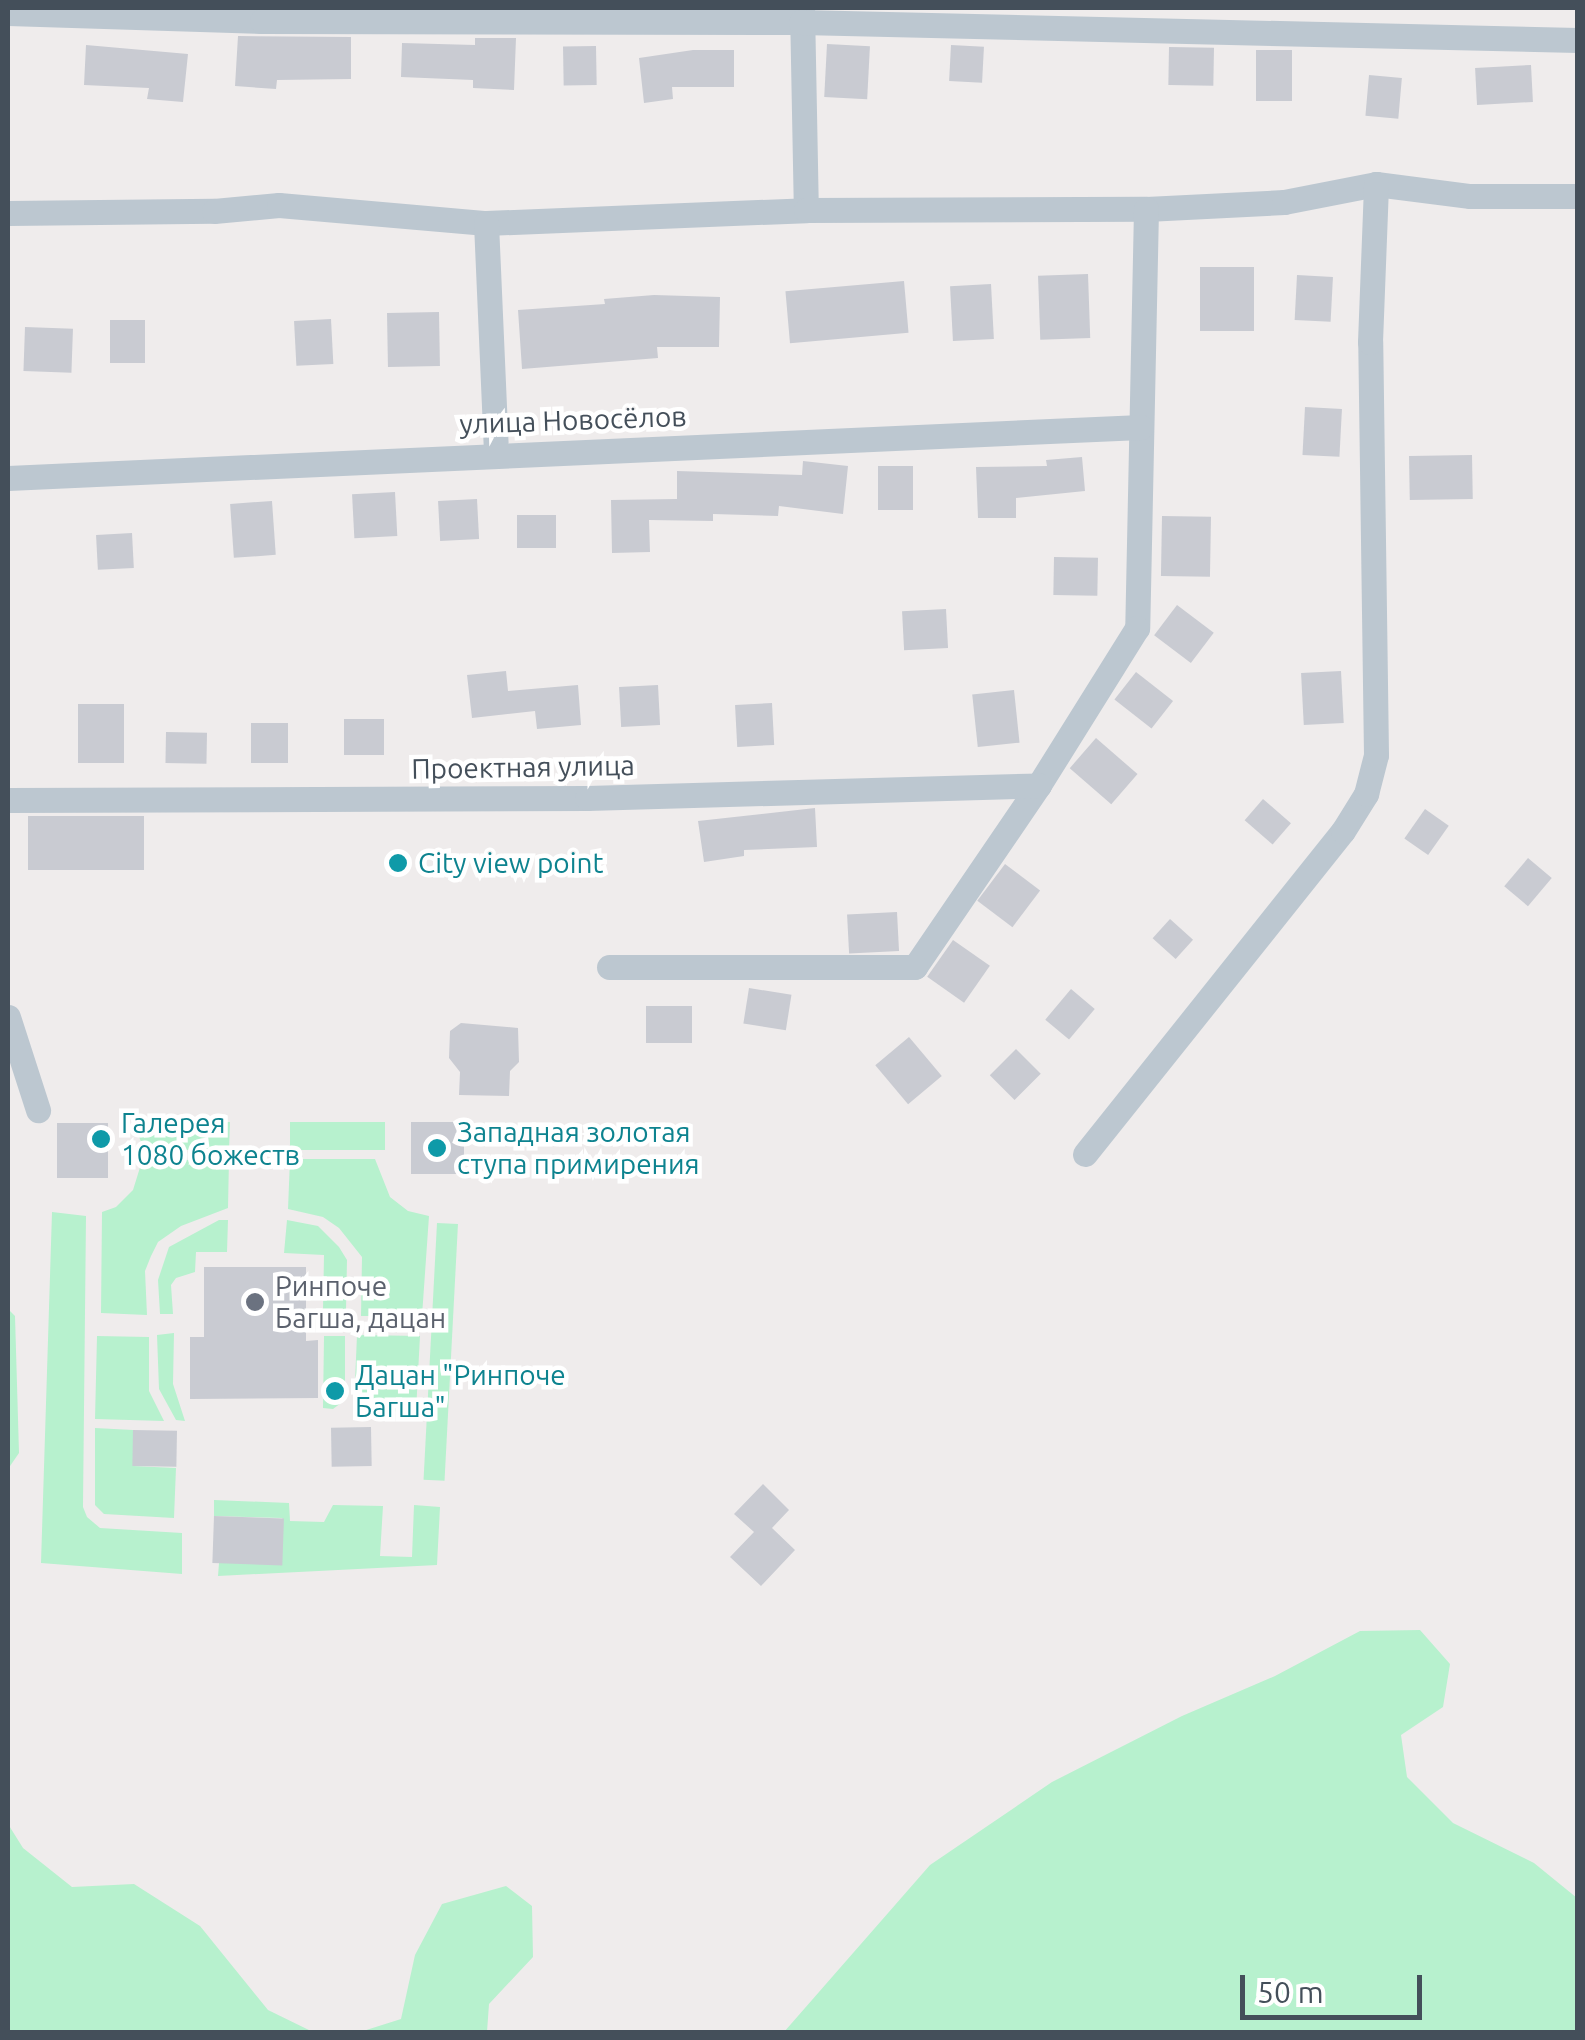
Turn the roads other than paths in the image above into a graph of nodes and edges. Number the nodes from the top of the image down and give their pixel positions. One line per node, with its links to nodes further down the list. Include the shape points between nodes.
1 (8, 13): 2 (street, via 262,22)
2 (802, 15): 3 (street); 7 (street)
3 (1578, 40)
4 (1376, 184): 5 (street, via 1470,196); 6 (street, via 1284,202); 18 (street, via 1370,342 1376,754 1366,794)
5 (1578, 196)
6 (1146, 208): 7 (street); 10 (street)
7 (806, 210): 9 (street)
8 (8, 214): 9 (street, via 279,205)
9 (486, 223): 11 (street)
10 (1142, 428): 11 (street, улица Новосёлов); 13 (street, via 1137,628)
11 (496, 453): 12 (street, улица Новосёлов)
12 (8, 478)
13 (1039, 786): 14 (street, Проектная улица, via 587,798); 15 (street, via 916,967)
14 (8, 800)
15 (609, 968)
16 (8, 1017): 17 (street)
17 (38, 1110)
18 (1086, 1154)

